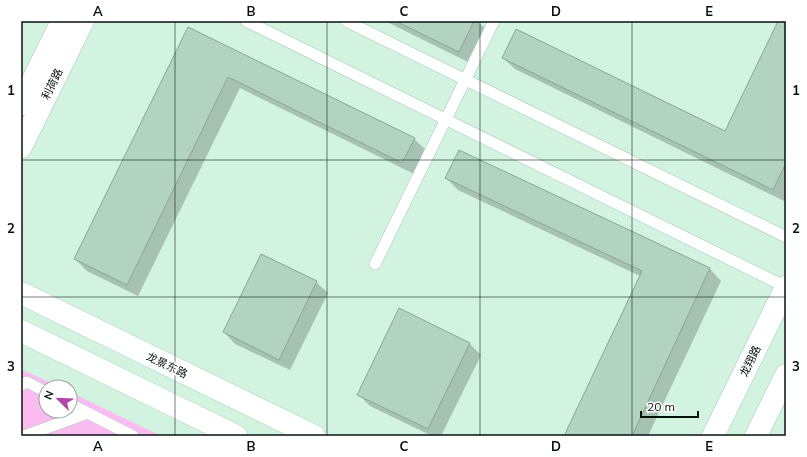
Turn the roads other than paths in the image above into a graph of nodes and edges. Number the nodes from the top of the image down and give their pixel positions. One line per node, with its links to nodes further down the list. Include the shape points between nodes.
1 (62, 21): 7 (main road, 利荷路)
2 (82, 21): 9 (main road, 利荷路)
3 (246, 21): 8 (lane)
4 (346, 21): 6 (lane)
5 (494, 21): 6 (lane)
6 (465, 79): 8 (lane); 10 (lane)
7 (21, 104)
8 (445, 119): 11 (lane); 12 (lane)
9 (21, 147)
10 (786, 237)
11 (375, 264)
12 (786, 287): 24 (main road, 龙翔路)
13 (21, 293): 23 (main road, 龙景东路)
14 (21, 331): 22 (main road)
15 (786, 375): 25 (main road)
16 (21, 385): 17 (lane, via 27,382)
17 (38, 388)
18 (78, 408): 19 (lane)
19 (88, 413): 20 (lane); 21 (lane)
20 (24, 436)
21 (133, 436)
22 (236, 436)
23 (314, 436)
24 (713, 436)
25 (756, 436)

